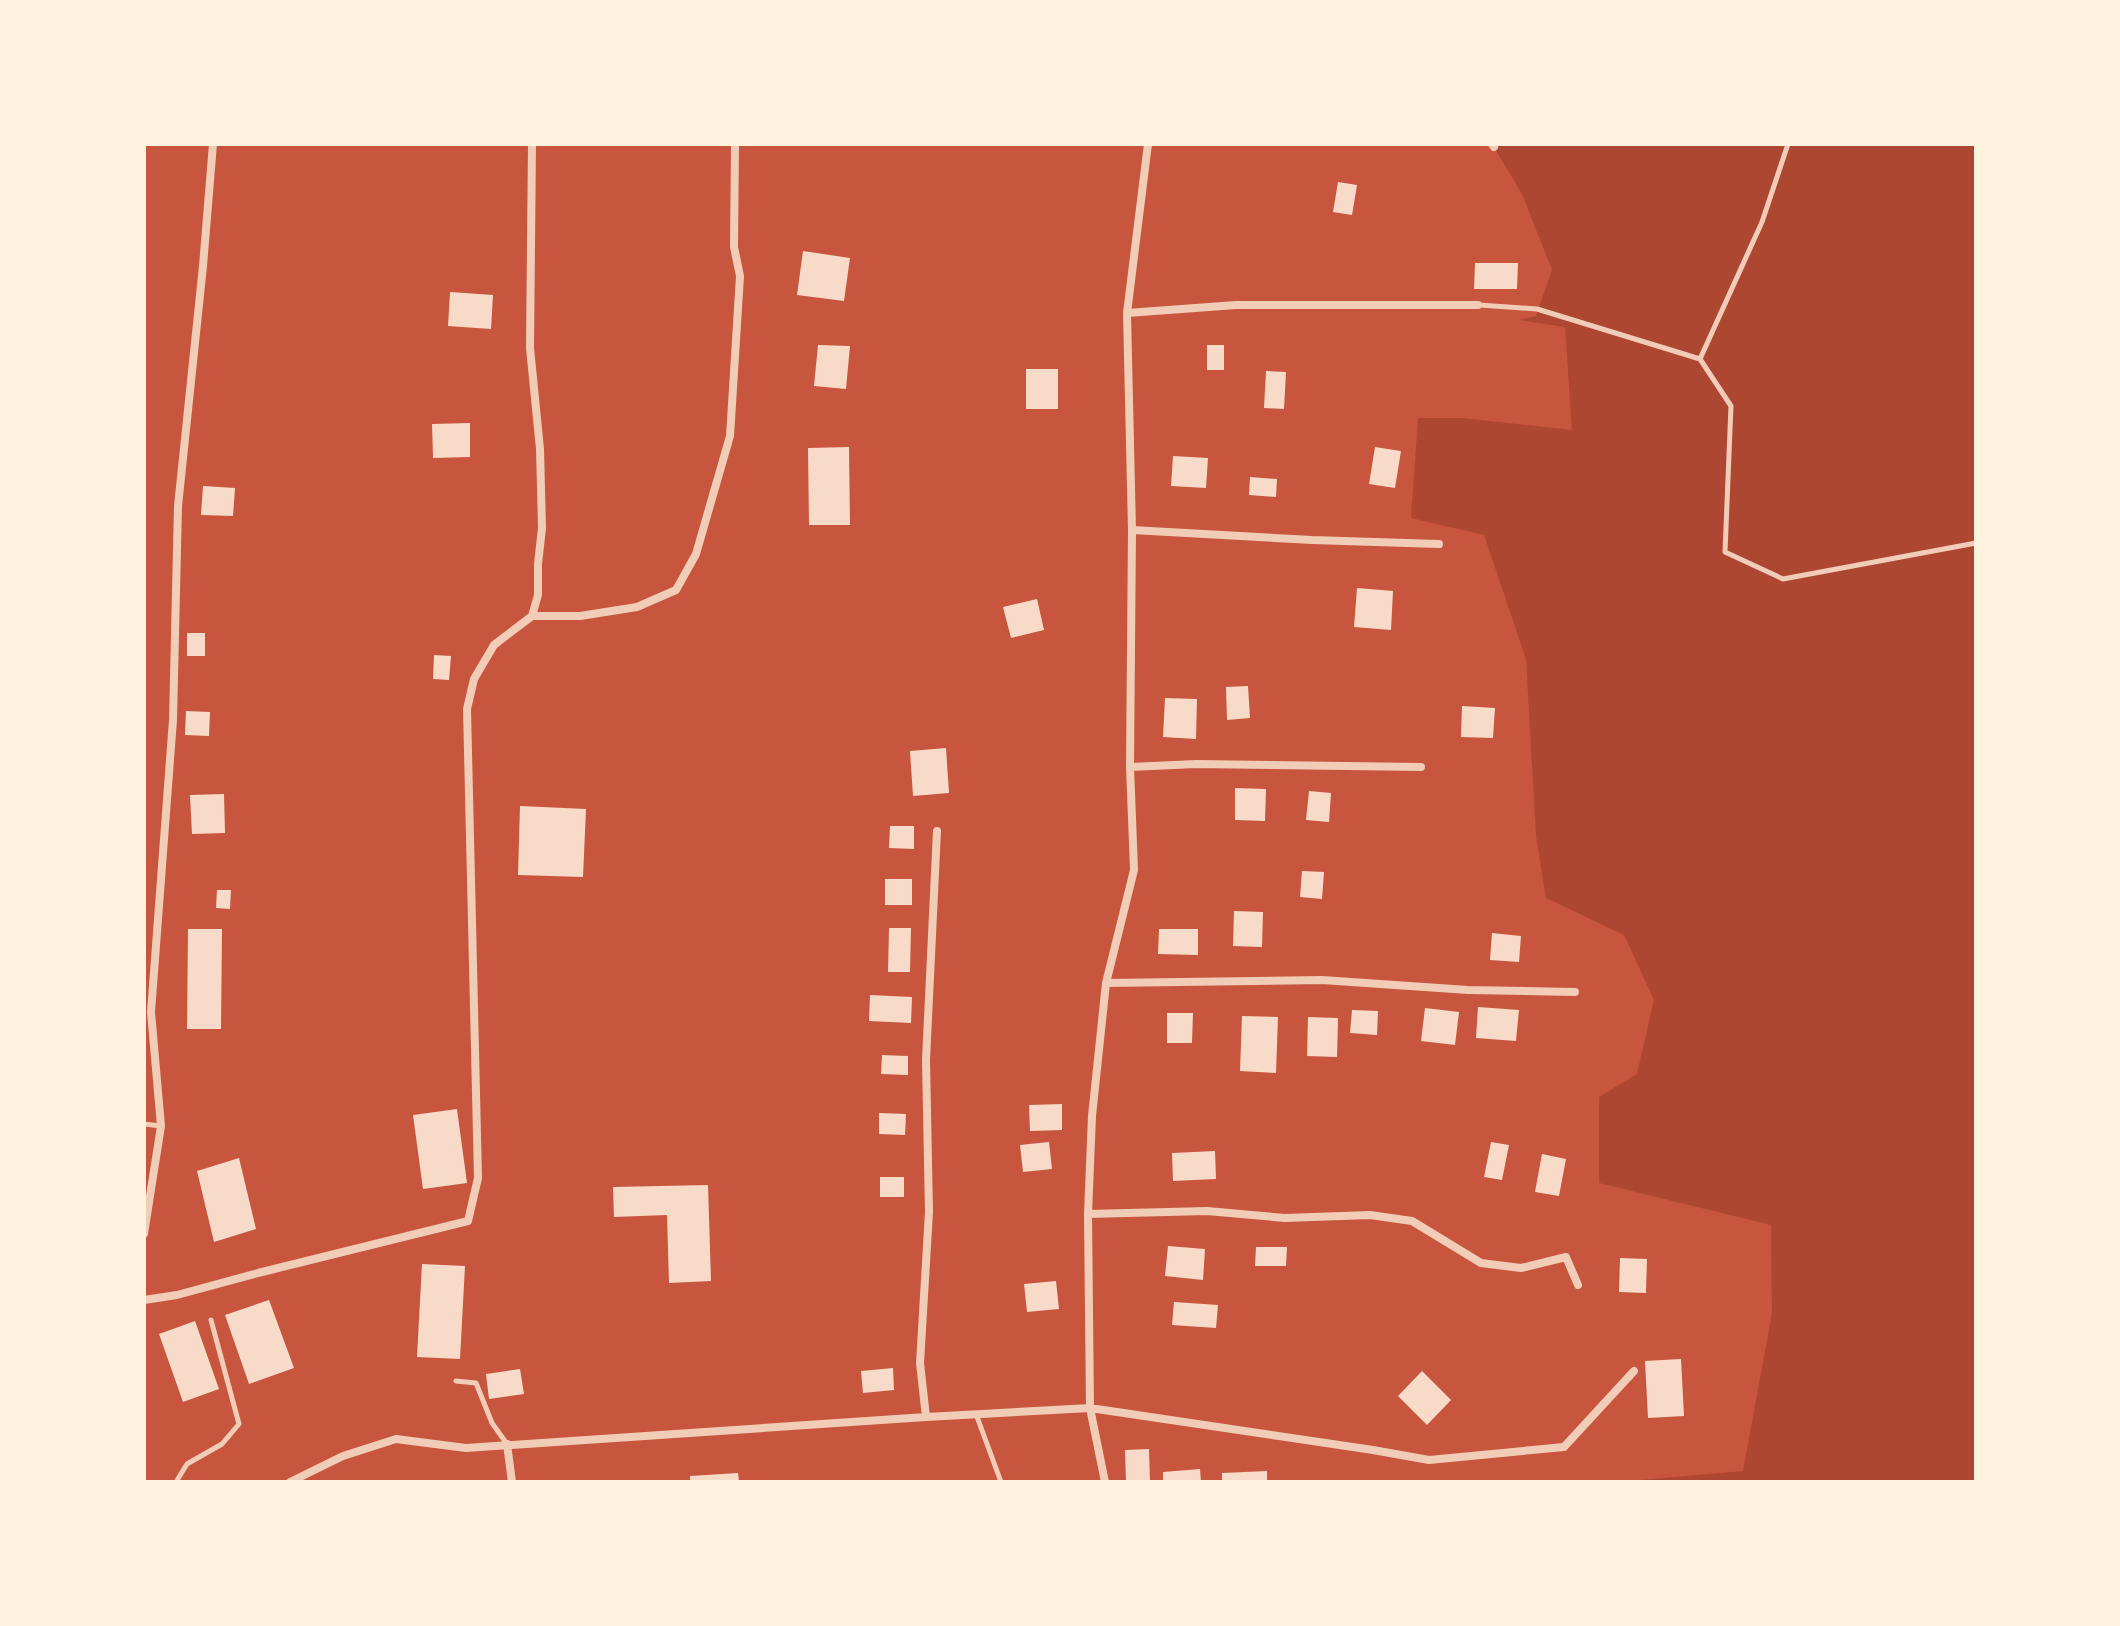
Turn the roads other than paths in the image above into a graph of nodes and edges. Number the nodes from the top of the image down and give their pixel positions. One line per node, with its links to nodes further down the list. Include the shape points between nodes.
1 (213, 144): 19 (street, via 178,506 173,720 151,1012)
2 (532, 144): 12 (street, via 530,348 542,528)
3 (735, 144): 12 (street, via 734,247 740,276 730,436 696,554 676,590 637,607 580,616)
4 (1148, 144): 7 (street)
5 (1788, 144): 8 (lane, via 1762,222)
6 (1478, 305): 7 (street, via 1236,305); 8 (lane, via 1537,309)
7 (1127, 313): 9 (street)
8 (1700, 359): 10 (lane, via 1731,406 1725,552 1783,579)
9 (1132, 530): 11 (street); 13 (street)
10 (1976, 543)
11 (1439, 544)
12 (532, 616): 23 (street, via 494,645 474,679 467,709 478,1178 468,1221)
13 (1130, 767): 14 (street); 16 (street, via 1134,870)
14 (1421, 767)
15 (937, 831): 29 (street, via 926,1060 929,1212 920,1363)
16 (1106, 983): 17 (street, via 1322,980); 20 (street)
17 (1575, 992)
18 (144, 1124): 19 (lane)
19 (161, 1126): 21 (street)
20 (1088, 1214): 22 (street, via 1207,1211 1412,1221 1481,1263 1521,1268 1566,1257); 27 (street)
21 (144, 1234)
22 (1578, 1285)
23 (144, 1300)
24 (211, 1320): 31 (lane, via 239,1424 222,1444 187,1464)
25 (1634, 1371): 27 (street, via 1564,1447 1429,1460)
26 (456, 1381): 30 (lane, via 476,1383)
27 (1090, 1408): 28 (street); 35 (street)
28 (976, 1414): 29 (street); 34 (lane)
29 (926, 1417): 30 (street)
30 (507, 1444): 32 (street, via 466,1448 396,1439 343,1456); 33 (street)
31 (176, 1482)
32 (290, 1482)
33 (512, 1482)
34 (1001, 1482)
35 (1105, 1482)

